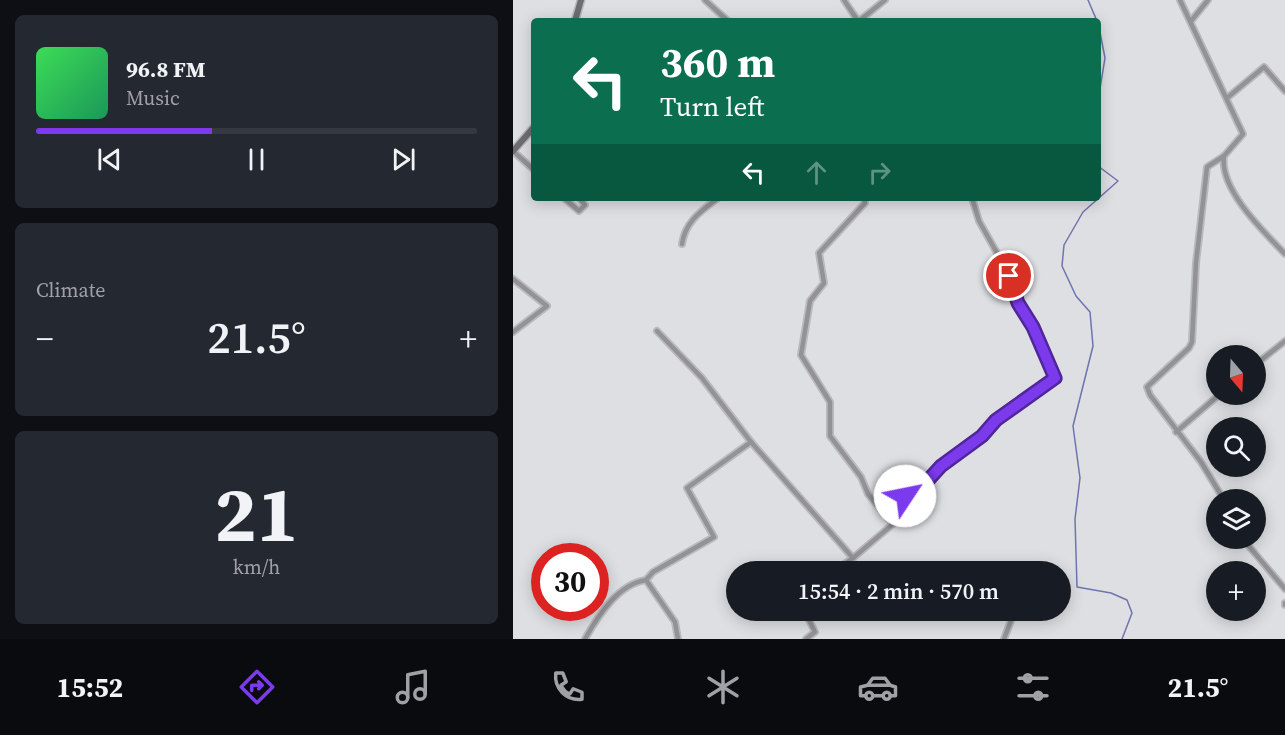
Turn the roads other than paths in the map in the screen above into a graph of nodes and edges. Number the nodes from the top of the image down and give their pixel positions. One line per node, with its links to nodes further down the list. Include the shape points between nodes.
1 (581, 0): 7 (main road)
2 (705, 0): 8 (street)
3 (845, 0): 9 (street)
4 (885, 0): 10 (street)
5 (1180, 0): 11 (street)
6 (1208, 0): 11 (street)
7 (576, 18)
8 (725, 18)
9 (857, 18)
10 (863, 18)
11 (1191, 21): 13 (street)
12 (1285, 91): 13 (street, via 1264,67)
13 (1227, 98): 16 (street, via 1243,134)
14 (531, 130): 15 (main road)
15 (513, 151): 17 (street)
16 (1224, 156): 25 (street, via 1223,167 1233,191); 33 (street, via 1207,167 1192,342 1147,387)
17 (531, 167)
18 (567, 201): 19 (street, via 579,211 585,205)
19 (582, 201)
20 (714, 201): 24 (street, via 695,216)
21 (865, 201): 36 (street, via 819,253 824,283 810,301 801,355 830,402 830,436)
22 (973, 201): 36 (street, via 1055,378 996,420 921,488 896,501)
23 (1285, 242): 25 (street)
24 (683, 244)
25 (1278, 247): 26 (street)
26 (1285, 254)
27 (513, 279): 29 (street, via 547,306)
28 (657, 331): 34 (street, via 702,378)
29 (513, 332)
30 (1285, 341): 31 (street)
31 (1266, 356)
32 (1207, 405): 33 (street)
33 (1176, 432): 35 (street)
34 (751, 442): 38 (street); 40 (street, via 687,488 714,537 653,572)
35 (1217, 489)
36 (885, 514): 38 (street, via 893,527)
37 (1251, 549): 41 (street)
38 (853, 558): 39 (street)
39 (849, 561)
40 (646, 580): 44 (street, via 634,582 611,600); 45 (street, via 675,622)
41 (1285, 589)
42 (810, 621): 46 (street, via 815,632)
43 (1011, 621): 47 (street)
44 (585, 639)
45 (678, 639)
46 (806, 639)
47 (1004, 639)

